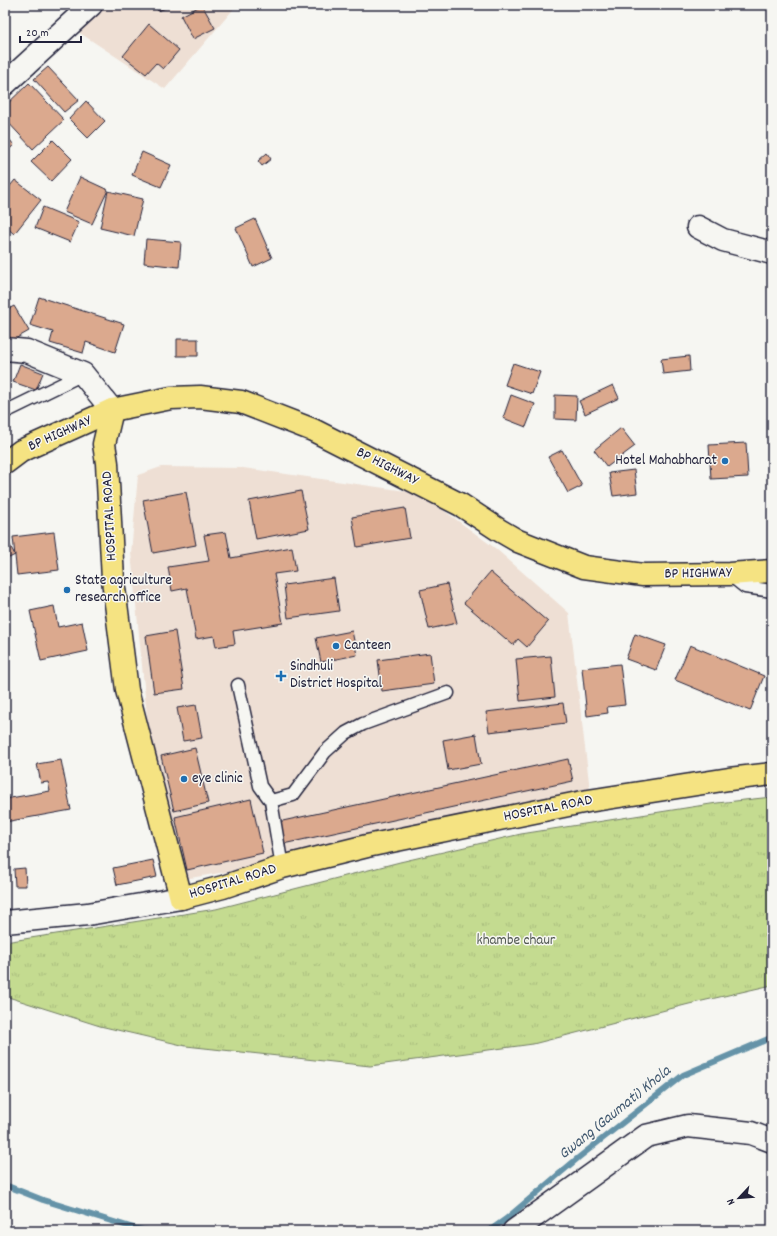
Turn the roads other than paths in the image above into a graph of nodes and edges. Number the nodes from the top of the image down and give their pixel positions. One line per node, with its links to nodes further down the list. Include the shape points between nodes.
1 (91, 5): 2 (street)
2 (5, 84)
3 (698, 227): 4 (street, via 723,240)
4 (772, 253)
5 (5, 349): 6 (street, via 27,351)
6 (83, 374): 7 (street); 8 (lane)
7 (112, 410): 9 (main road, BP HIGHWAY, via 21,451); 11 (main road, BP HIGHWAY, via 171,398 200,397 241,402 313,430 461,505 518,541 584,567 643,575); 18 (main road, HOSPITAL ROAD, via 104,444 113,580 127,690)
8 (5, 412)
9 (5, 463)
10 (772, 571): 11 (main road, BP HIGHWAY)
11 (729, 574): 12 (lane, via 745,587)
12 (772, 591)
13 (238, 685): 16 (lane, via 260,786)
14 (448, 693): 16 (lane, via 346,733 325,752 293,795)
15 (772, 774): 17 (main road, HOSPITAL ROAD, via 588,801 367,846)
16 (271, 801): 17 (lane)
17 (282, 867): 18 (main road, HOSPITAL ROAD)
18 (181, 898): 19 (street, via 88,914)
19 (5, 922)
20 (772, 1141): 21 (street, via 751,1134 688,1126 646,1136)
21 (514, 1231)

